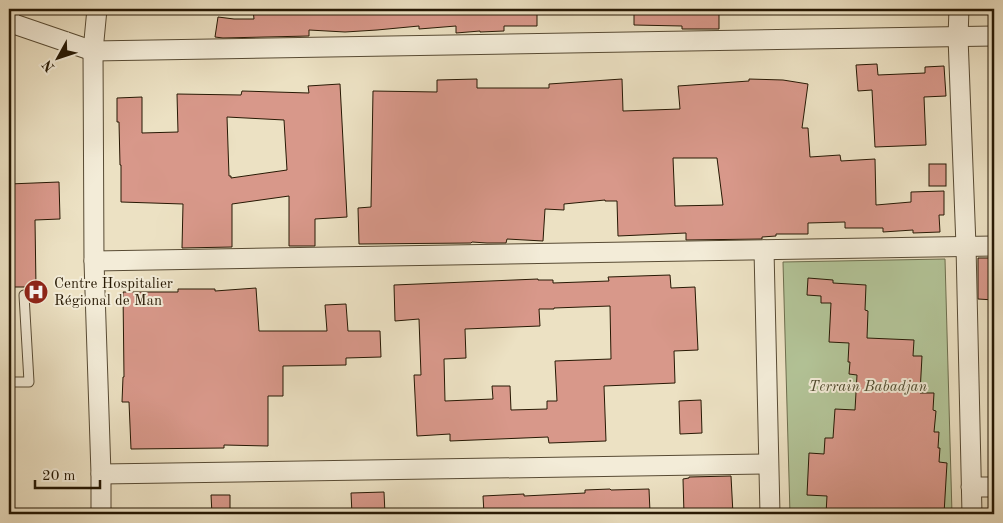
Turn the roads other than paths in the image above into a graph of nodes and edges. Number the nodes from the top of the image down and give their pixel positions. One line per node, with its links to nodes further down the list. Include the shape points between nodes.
1 (97, 9): 6 (street)
2 (959, 9): 5 (street)
3 (11, 22): 6 (street)
4 (994, 36): 5 (street)
5 (958, 38): 6 (street); 7 (street)
6 (93, 50): 10 (street)
7 (966, 246): 8 (street); 9 (street); 15 (street)
8 (994, 246)
9 (764, 250): 10 (street); 13 (street)
10 (94, 261): 14 (street)
11 (24, 295): 12 (lane, via 28,382)
12 (9, 382)
13 (768, 464): 14 (street); 18 (street)
14 (101, 474): 17 (street)
15 (971, 487): 16 (street); 19 (street)
16 (994, 487)
17 (101, 514)
18 (770, 514)
19 (972, 514)

